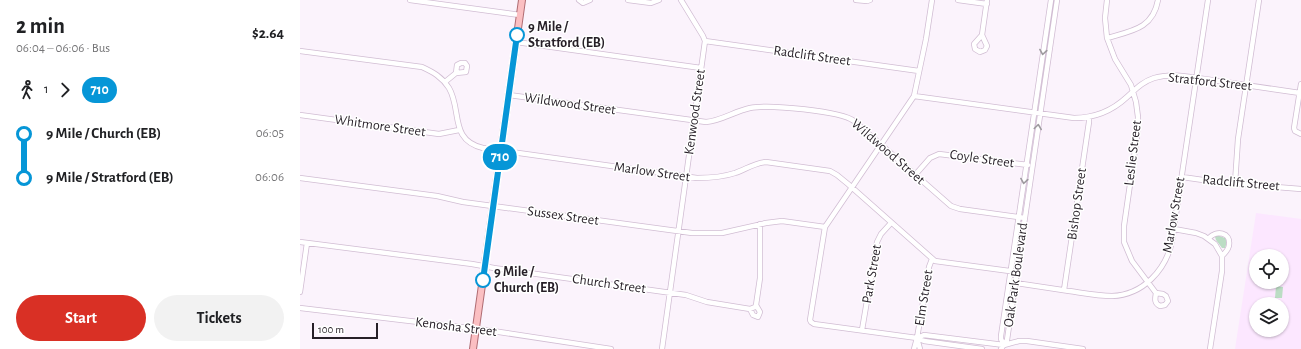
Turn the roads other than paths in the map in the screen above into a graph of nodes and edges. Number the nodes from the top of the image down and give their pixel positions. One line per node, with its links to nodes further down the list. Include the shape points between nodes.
1 (410, 0): 19 (street)
2 (522, 0): 19 (main road)
3 (579, 0): 4 (street, via 584,3)
4 (590, 0)
5 (628, 0): 6 (street, via 651,3)
6 (659, 0)
7 (681, 0): 24 (street)
8 (856, 0): 9 (street)
9 (870, 0)
10 (932, 0): 28 (street)
11 (958, 0): 18 (street)
12 (1051, 0): 21 (street, Oak Park Boulevard)
13 (1057, 0): 22 (street, Oak Park Boulevard)
14 (1107, 0): 23 (street, Leslie Street, via 1104,18)
15 (1158, 0): 23 (street, via 1155,12 1145,25)
16 (1208, 0): 30 (street, Marlow Street)
17 (1259, 0): 33 (street)
18 (987, 2): 20 (street)
19 (520, 15): 25 (main road)
20 (982, 35)
21 (1046, 37): 22 (street); 38 (street, Oak Park Boulevard, one-way to 38)
22 (1052, 38): 38 (street, Oak Park Boulevard)
23 (1107, 38): 34 (street, Leslie Street, via 1115,59)
24 (705, 41): 27 (street, Kenwood Street); 28 (street, Radclift Street)
25 (516, 42): 27 (street); 36 (main road)
26 (300, 51): 31 (street, via 422,67)
27 (701, 68): 41 (street, Kenwood Street)
28 (919, 71): 37 (street)
29 (456, 73): 31 (street)
30 (1196, 78): 33 (street, Stratford Street); 34 (street, Stratford Street, via 1160,77 1144,82); 50 (street, Marlow Street)
31 (445, 82): 42 (street, via 454,100)
32 (1301, 84): 35 (street)
33 (1246, 85): 35 (street, Stratford Street); 52 (street, via 1237,147)
34 (1133, 91): 40 (street, Stratford Street, via 1114,107); 72 (street, Leslie Street, via 1138,122 1124,238 1132,261)
35 (1300, 93): 43 (street, via 1294,128)
36 (508, 95): 41 (street, Wildwood Street); 45 (main road)
37 (914, 96): 38 (street); 44 (street)
38 (1037, 113): 40 (street, Stratford Street, via 1069,118); 46 (street, Oak Park Boulevard); 47 (street, Oak Park Boulevard, one-way to 38)
39 (300, 116): 42 (street, Whitmore Street, via 439,134)
40 (1089, 117): 74 (street, Bishop Street)
41 (693, 121): 44 (street, Wildwood Street, via 713,121 751,108 780,107 848,117); 49 (street, Kenwood Street)
42 (459, 130): 45 (street, Marlow Street, via 472,144)
43 (1301, 134)
44 (881, 145): 48 (street, Wildwood Street); 53 (street)
45 (501, 151): 49 (street, Marlow Street); 55 (main road)
46 (1026, 165): 47 (street, Coyle Street); 48 (street, Coyle Street, via 939,154 930,158); 56 (street, Oak Park Boulevard, one-way to 56)
47 (1033, 166): 57 (street, Oak Park Boulevard)
48 (915, 175): 56 (street, Wildwood Street, via 953,208)
49 (686, 176): 53 (street, Marlow Street, via 717,177 766,162 830,171); 62 (street, Kenwood Street)
50 (1182, 177): 52 (street, Radclift Street); 61 (street, Marlow Street)
51 (300, 178): 55 (street, Sussex Street)
52 (1235, 183): 54 (street, Radclift Street)
53 (851, 187): 58 (street, Marlow Street); 60 (street)
54 (1301, 189)
55 (493, 206): 62 (street, Sussex Street); 68 (main road)
56 (1018, 217): 57 (street, Wildwood Street); 69 (street, Oak Park Boulevard)
57 (1025, 218): 70 (street, Oak Park Boulevard)
58 (891, 223): 67 (street, Marlow Street); 82 (street, Park Street, via 876,242)
59 (760, 224): 60 (street, Sussex Street, via 782,221); 62 (street, Sussex Street, via 722,233); 78 (street, Church Street, via 760,278)
60 (825, 227): 82 (street, via 811,322)
61 (1174, 229): 63 (street); 72 (street, Marlow Street, via 1166,260)
62 (678, 232): 76 (street, Kenwood Street)
63 (1209, 238): 66 (street); 66 (street, via 1219,233 1228,237 1229,247)
64 (300, 242): 65 (street, Church Street)
65 (307, 243): 68 (street, Church Street); 75 (street)
66 (1222, 256): 96 (street)
67 (932, 259): 69 (street, Marlow Street, via 942,263); 83 (street, Elm Street, via 928,267)
68 (485, 267): 76 (street, Church Street); 81 (main road)
69 (1010, 271): 70 (street, Marlow Street); 71 (street, Oak Park Boulevard)
70 (1017, 272): 73 (street, Oak Park Boulevard)
71 (1009, 282): 73 (street, Marlow Street); 87 (street, Oak Park Boulevard, via 1001,336)
72 (1148, 282): 74 (street, Marlow Street, via 1132,292 1117,295); 77 (street, Leslie Street)
73 (1015, 283): 74 (street, Marlow Street); 87 (street, Oak Park Boulevard, via 1007,340)
74 (1064, 290)
75 (300, 292)
76 (669, 293): 80 (street, Church Street); 91 (street, Kenwood Street)
77 (1156, 293)
78 (756, 305): 80 (street); 80 (street, Church Street, via 760,312 758,317 753,315)
79 (300, 308): 81 (street, Kenosha Street)
80 (750, 309)
81 (476, 330): 89 (main road); 90 (street, Kenosha Street)
82 (862, 330): 83 (street)
83 (917, 338): 84 (street, via 924,335); 86 (street); 92 (street); 93 (street)
84 (948, 338): 85 (street); 86 (street)
85 (973, 341): 87 (street); 88 (street)
86 (947, 344): 88 (street)
87 (1002, 347): 95 (street, via 1023,341)
88 (972, 348): 94 (street)
89 (473, 349)
90 (611, 349)
91 (662, 349)
92 (914, 349)
93 (920, 349)
94 (982, 349)
95 (1083, 349)
96 (1210, 349)

